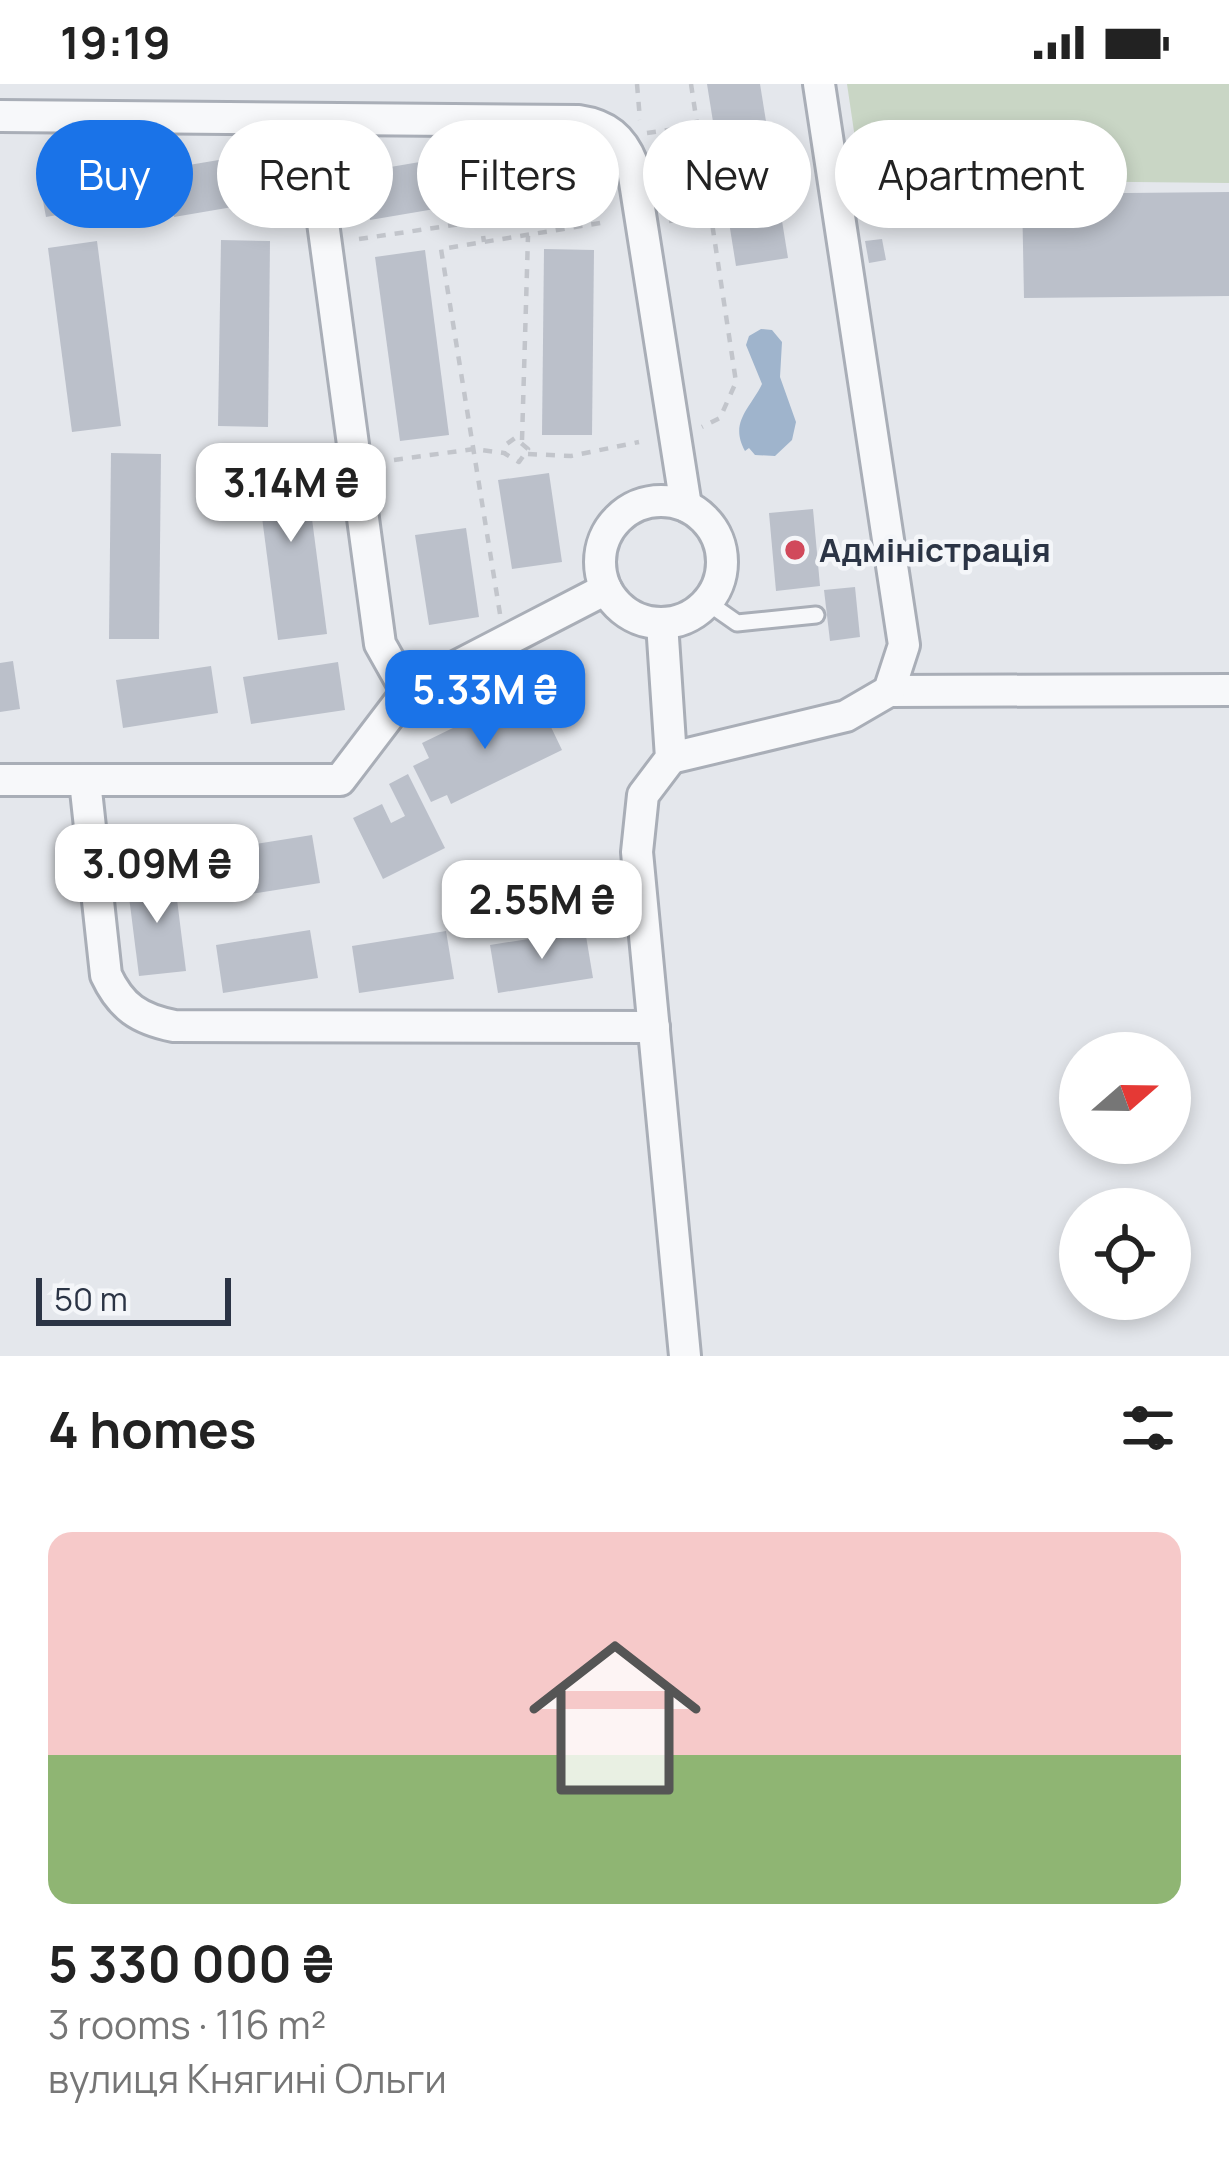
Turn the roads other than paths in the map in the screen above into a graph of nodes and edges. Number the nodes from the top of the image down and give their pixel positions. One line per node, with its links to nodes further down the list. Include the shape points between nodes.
1 (819, 84): 11 (street, via 904,645)
2 (0, 116): 3 (street)
3 (309, 119): 4 (street, via 585,122 619,138 632,164); 10 (street, via 380,644)
4 (686, 506): 5 (street, via 642,503 613,523 600,555); 6 (street, via 710,525 722,554)
5 (606, 589): 8 (street, via 629,614); 10 (street)
6 (707, 602): 7 (lane, via 737,623); 8 (street)
7 (816, 615)
8 (662, 623): 12 (street)
9 (1229, 690): 11 (street)
10 (407, 692): 14 (street, via 340,780)
11 (889, 692): 12 (street, via 845,716)
12 (671, 758): 15 (street, via 643,795 638,852)
13 (0, 780): 14 (street)
14 (85, 781): 15 (street, via 106,975 119,1001 148,1021)
15 (654, 1027): 16 (street)
16 (685, 1356)

